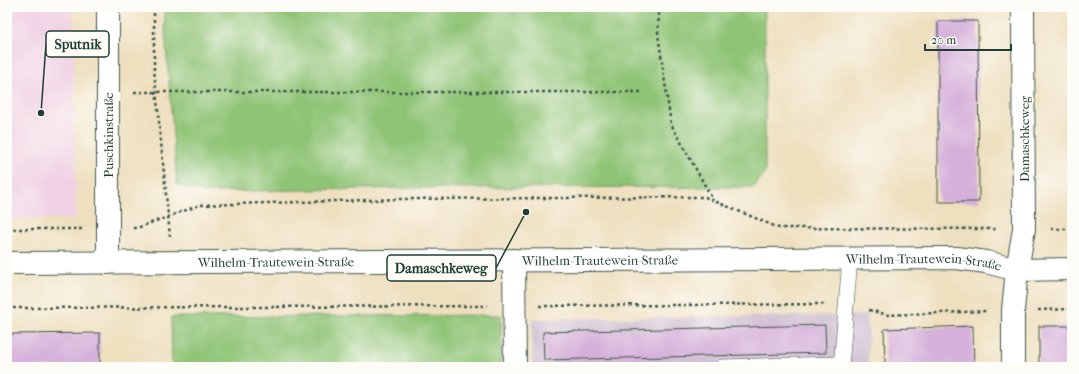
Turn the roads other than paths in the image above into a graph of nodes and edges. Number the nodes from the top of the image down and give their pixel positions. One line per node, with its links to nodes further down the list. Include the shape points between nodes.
1 (108, 7): 5 (street, Puschkinstraße)
2 (1023, 7): 7 (street, Damaschkeweg, via 1024,229)
3 (850, 258): 4 (street, Wilhelm-Trautewein-Straße); 7 (street, Wilhelm-Trautewein-Straße, via 957,258); 9 (lane)
4 (514, 260): 5 (street, Wilhelm-Trautewein-Straße); 10 (street)
5 (108, 262): 6 (street, Wilhelm-Trautewein-Straße)
6 (7, 263)
7 (1017, 270): 8 (street, Wilhelm-Trautewein-Straße); 12 (street, Damaschkeweg, via 1013,310)
8 (1072, 270)
9 (841, 365): 11 (lane)
10 (515, 367)
11 (722, 367)
12 (1013, 367)

